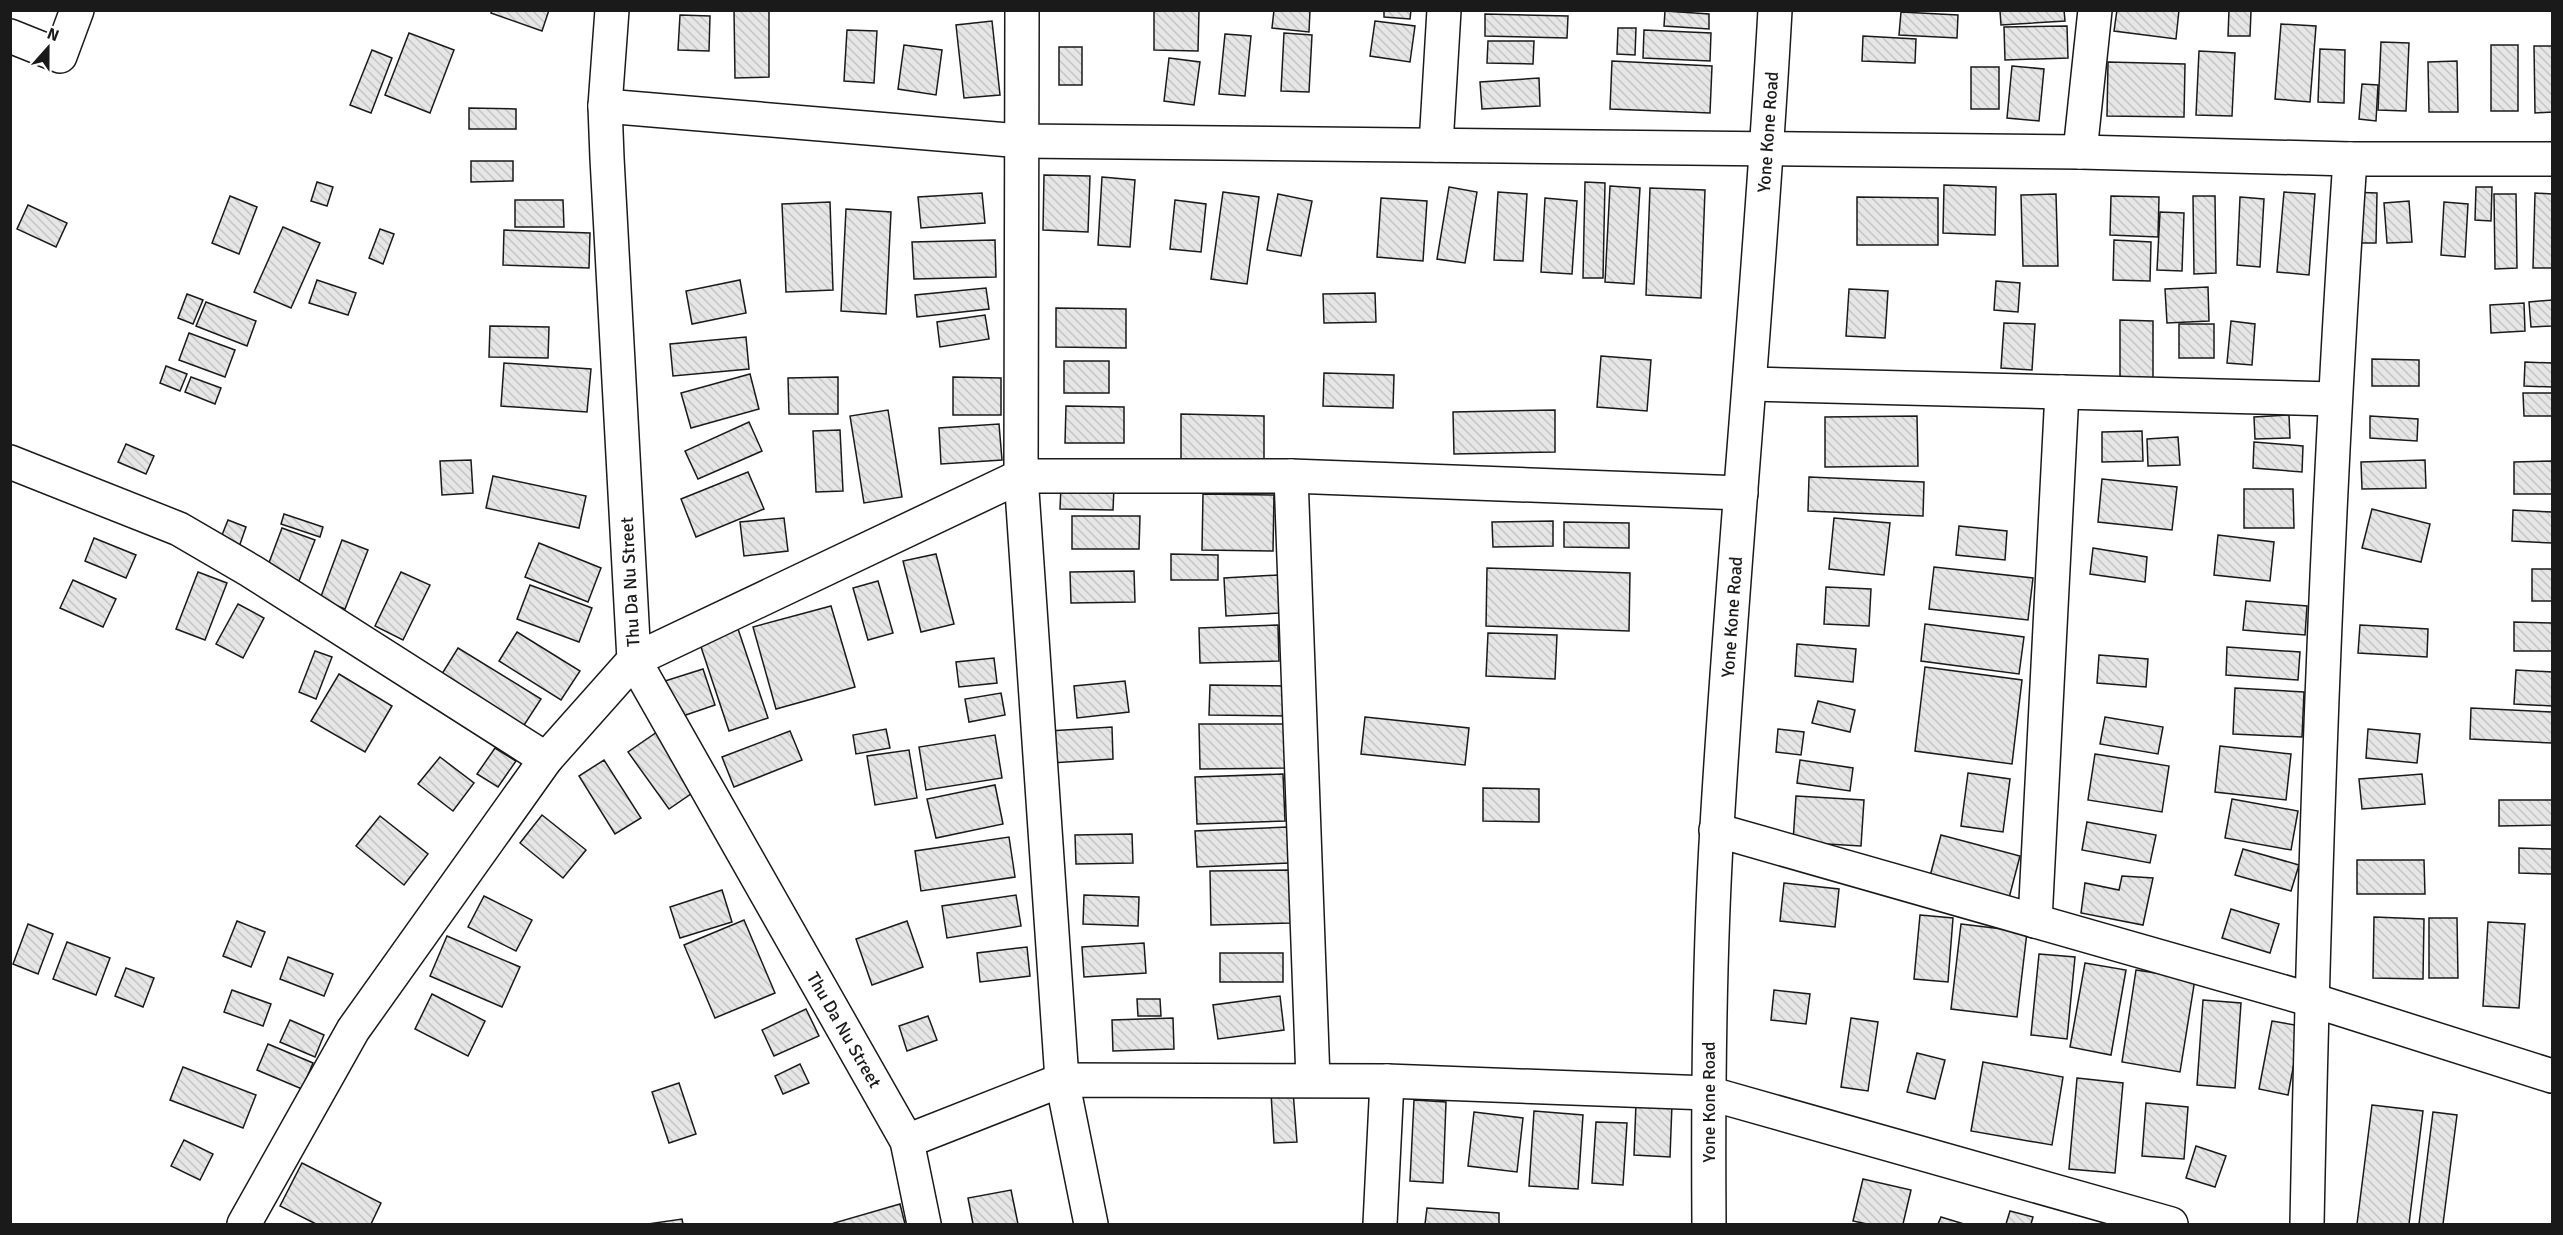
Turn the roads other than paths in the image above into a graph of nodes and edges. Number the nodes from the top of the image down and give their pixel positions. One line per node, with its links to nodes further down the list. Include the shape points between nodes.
1 (78, 10): 7 (street, via 60,56)
2 (612, 10): 8 (street, Thu Da Nu Street)
3 (1022, 10): 9 (street)
4 (1444, 10): 10 (street)
5 (1775, 10): 11 (street, Yone Kone Road)
6 (2095, 10): 12 (street)
7 (10, 36)
8 (605, 106): 9 (street); 22 (street, Thu Da Nu Street)
9 (1021, 141): 10 (street); 19 (street)
10 (1436, 145): 11 (street)
11 (1767, 148): 12 (street); 15 (street, Yone Kone Road)
12 (2080, 152): 13 (street)
13 (2350, 159): 14 (street); 17 (street)
14 (2553, 159)
15 (1750, 384): 16 (street); 21 (street, Yone Kone Road)
16 (2062, 392): 17 (street); 25 (street)
17 (2334, 399): 26 (street)
18 (10, 462): 23 (street, via 179,529)
19 (1021, 476): 20 (street); 22 (street); 28 (street)
20 (1291, 476): 21 (street); 29 (street)
21 (1741, 493): 24 (street, Yone Kone Road)
22 (634, 660): 23 (street); 32 (street, Thu Da Nu Street)
23 (546, 759): 33 (street, via 353,1030)
24 (1716, 830): 25 (street); 31 (street, Yone Kone Road)
25 (2035, 921): 26 (street)
26 (2312, 1000): 27 (street); 39 (street)
27 (2553, 1076)
28 (1062, 1080): 29 (street); 32 (street); 35 (street)
29 (1313, 1080): 30 (street)
30 (1388, 1081): 31 (street); 36 (street)
31 (1708, 1093): 37 (street, Yone Kone Road); 38 (street)
32 (907, 1142): 34 (street, Thu Da Nu Street)
33 (244, 1224)
34 (924, 1224)
35 (1091, 1224)
36 (1380, 1224)
37 (1709, 1224)
38 (2171, 1224)
39 (2307, 1224)

